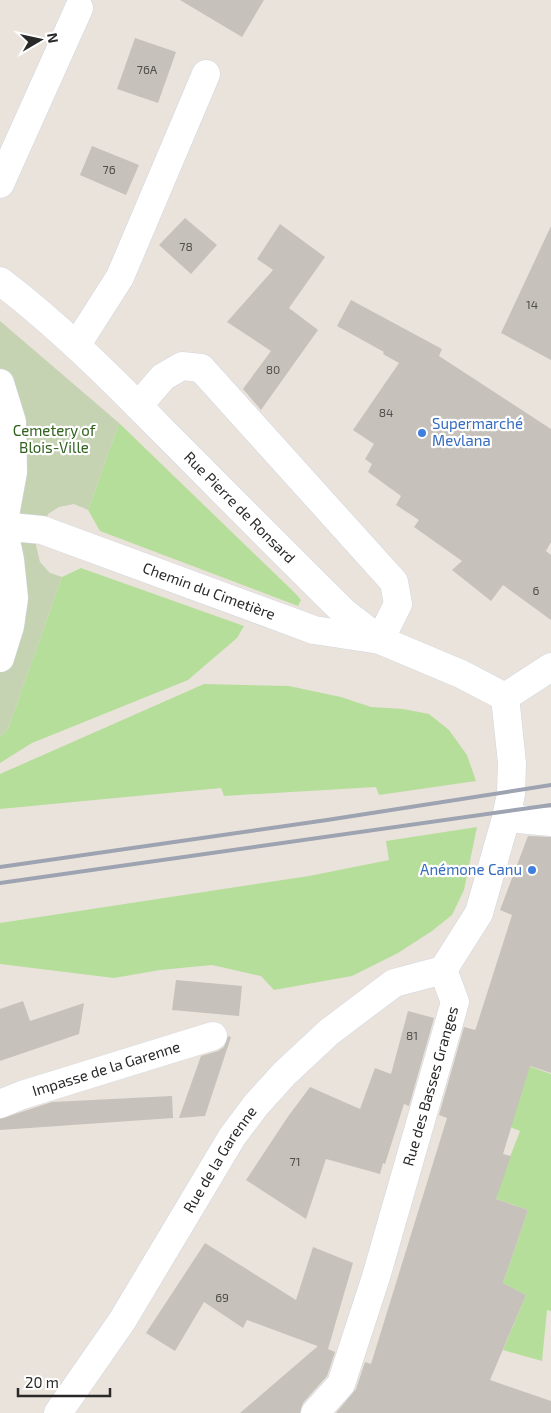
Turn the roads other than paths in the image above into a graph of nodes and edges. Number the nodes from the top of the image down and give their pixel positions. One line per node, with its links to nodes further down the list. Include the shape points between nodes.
1 (79, 8): 3 (street)
2 (206, 74): 5 (street, via 120,277)
3 (0, 184)
4 (0, 282): 5 (street, Rue Pierre de Ronsard)
5 (76, 346): 7 (street, Rue Pierre de Ronsard)
6 (0, 383): 8 (street, via 12,422 13,472)
7 (138, 406): 9 (street, Rue Pierre de Ronsard, via 344,612); 9 (street, via 163,377 182,366 201,368 394,582 398,604)
8 (2, 526): 9 (street, Chemin du Cimetière, via 42,530 314,630); 10 (street, via 14,598)
9 (380, 640): 12 (street, Rue Pierre de Ronsard, via 461,674)
10 (0, 658)
11 (551, 667): 12 (street)
12 (505, 697): 13 (street, via 512,763)
13 (506, 818): 14 (street); 15 (street, via 479,913)
14 (551, 822)
15 (443, 970): 18 (street, Rue de la Garenne, via 394,983 329,1032 256,1105 232,1137 122,1320); 19 (street, Rue des Basses Granges, via 455,1002 376,1277 341,1384)
16 (213, 1036): 17 (street, Impasse de la Garenne)
17 (0, 1104)
18 (58, 1413)
19 (315, 1413)

